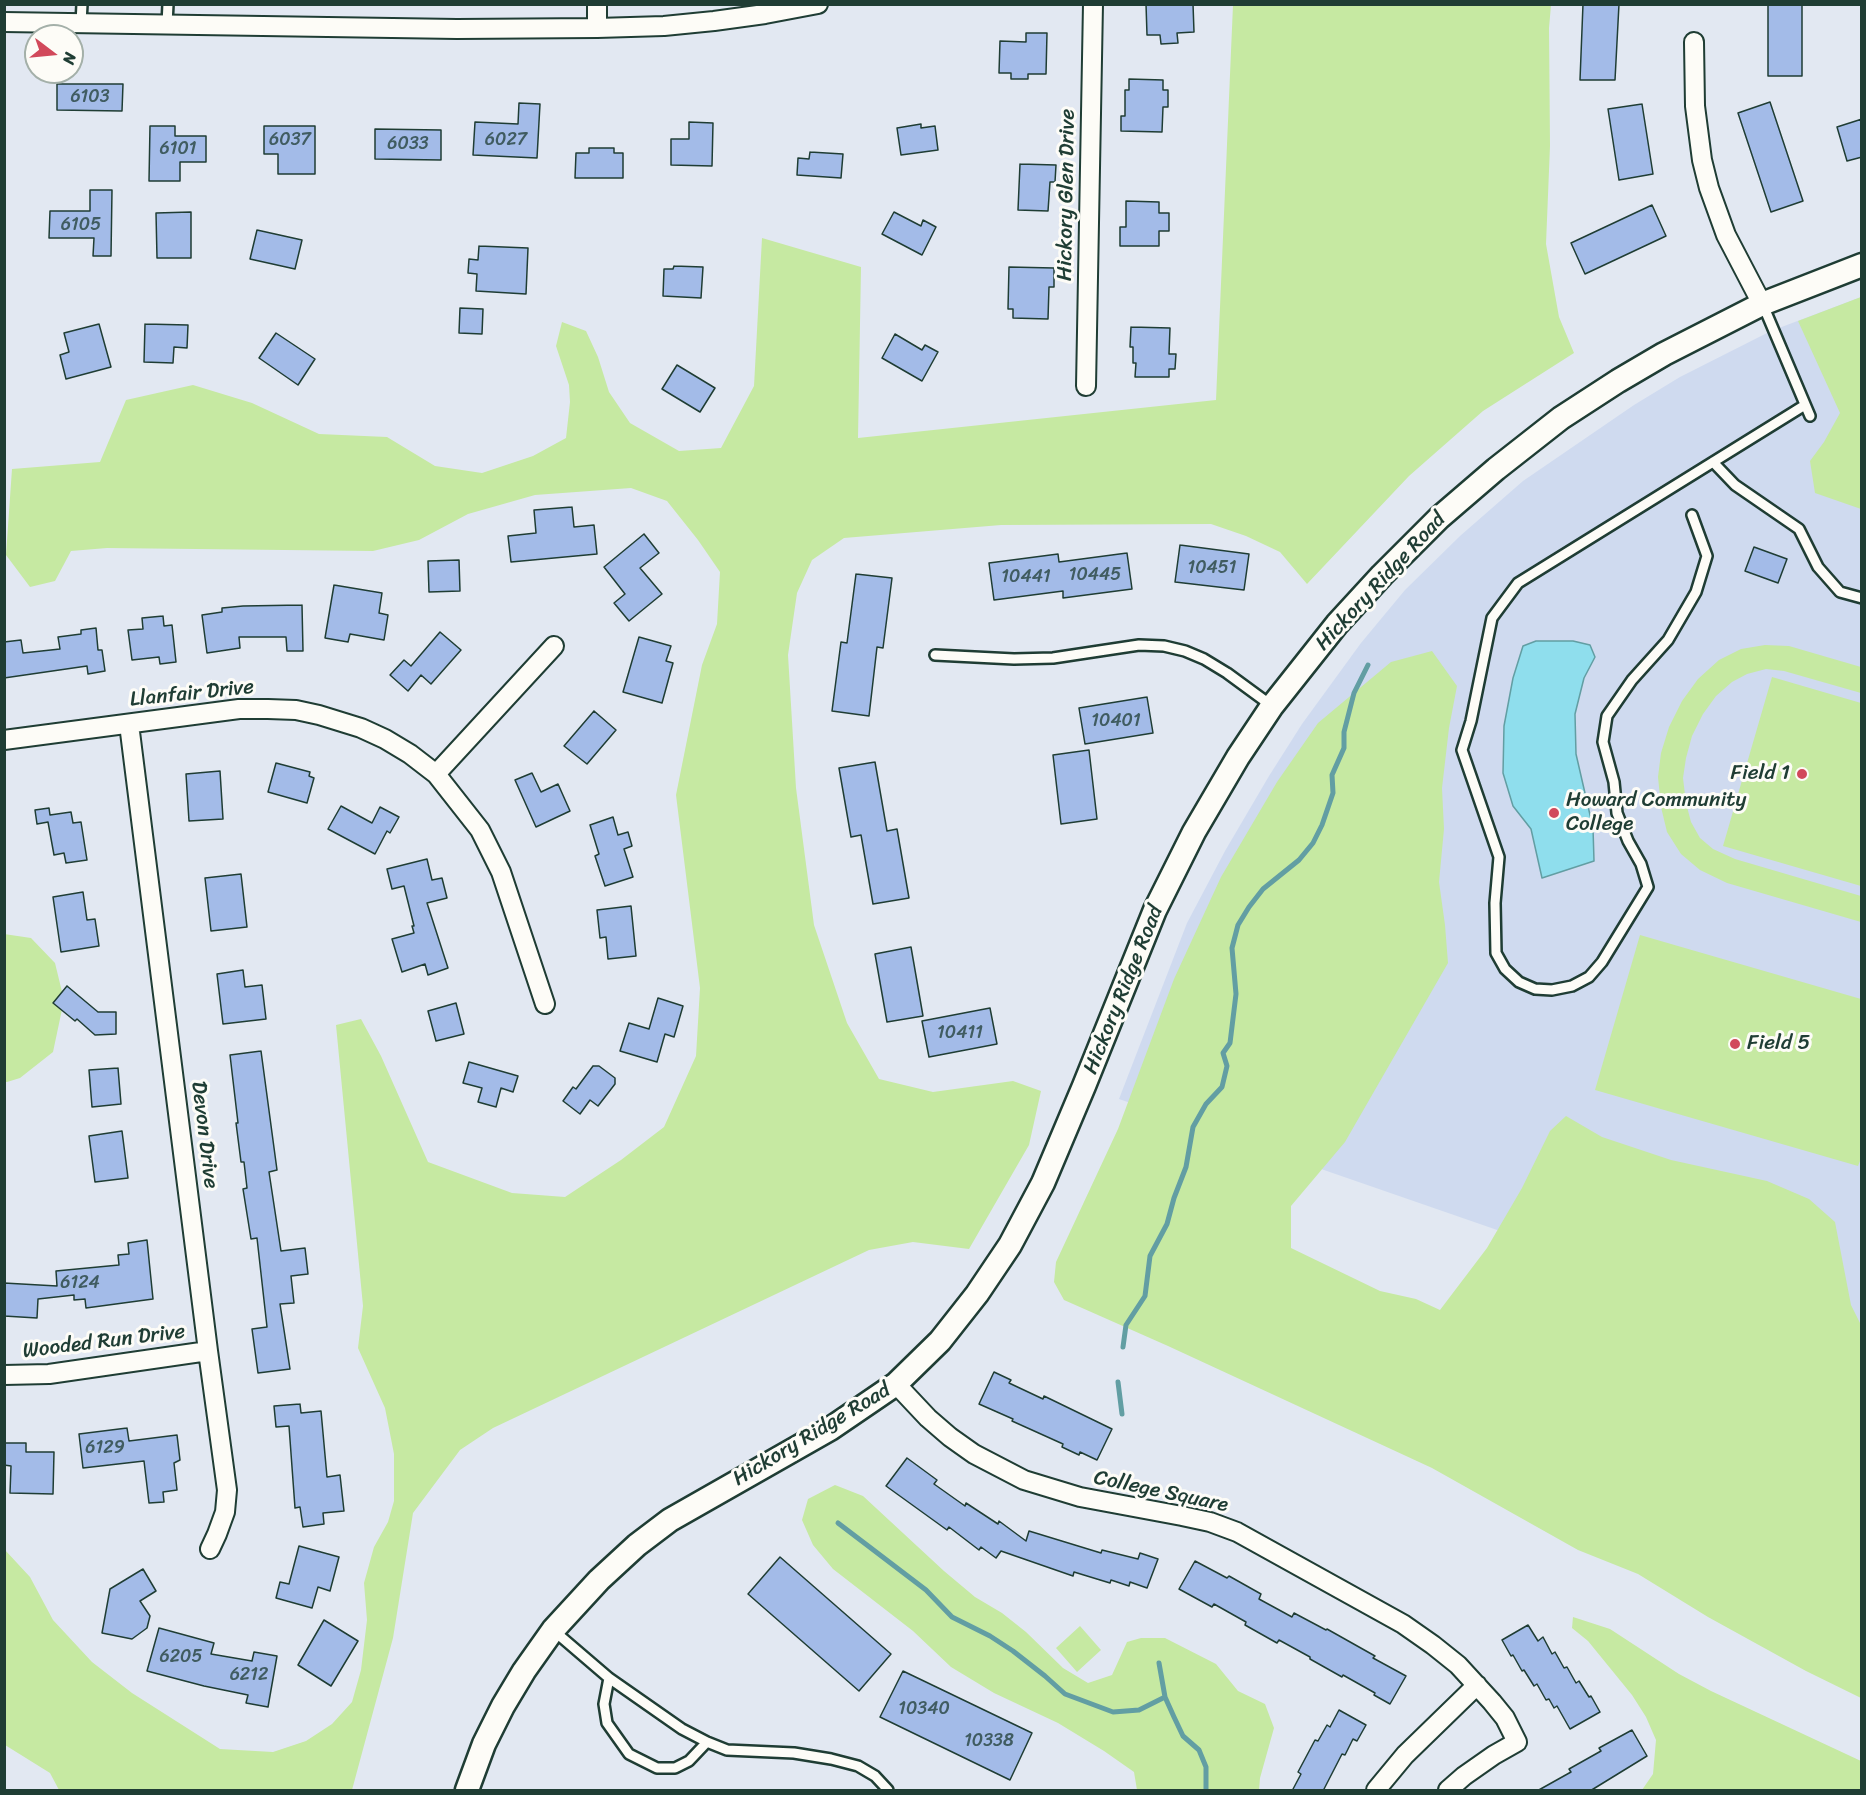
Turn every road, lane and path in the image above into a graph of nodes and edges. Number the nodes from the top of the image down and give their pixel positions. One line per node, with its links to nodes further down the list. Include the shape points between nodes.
1 (82, 4): 7 (lane)
2 (168, 4): 8 (lane)
3 (597, 4): 9 (street)
4 (818, 4): 9 (street, via 714,21)
5 (1092, 4): 13 (street, Hickory Glen Drive)
6 (4, 22): 7 (street)
7 (81, 23): 8 (street)
8 (167, 24): 9 (street)
9 (597, 28)
10 (1694, 42): 12 (street, via 1695,106 1709,188 1726,235)
11 (1862, 265): 12 (street, Hickory Ridge Road)
12 (1762, 304): 14 (lane); 21 (street, Hickory Ridge Road, via 1618,381 1561,418 1496,469 1382,575)
13 (1086, 386)
14 (1805, 405): 15 (lane); 16 (lane)
15 (1810, 416)
16 (1713, 462): 17 (lane, via 1518,583 1492,618 1472,721 1462,750 1499,857 1496,953 1519,982 1535,989 1572,986 1589,976 1602,962 1648,887 1617,813 1614,782 1603,742 1607,716 1632,680 1668,640 1696,592 1707,556); 18 (lane, via 1735,485 1799,529 1818,567 1840,592)
17 (1692, 515)
18 (1862, 598)
19 (554, 646): 24 (street)
20 (935, 655): 21 (lane, via 1014,660 1139,645 1164,646 1204,659)
21 (1272, 706): 28 (street, Hickory Ridge Road, via 1194,832 1155,910 1043,1183 1010,1245 940,1341)
22 (129, 724): 23 (street, Llanfair Drive); 24 (street, Llanfair Drive, via 239,709 296,710 361,728 410,754); 26 (street, Devon Drive)
23 (4, 740)
24 (436, 774): 25 (street, Llanfair Drive, via 480,830 501,872)
25 (546, 1004)
26 (208, 1351): 27 (street, Wooded Run Drive, via 49,1374); 29 (street, Devon Drive, via 227,1490 225,1512)
27 (4, 1375)
28 (896, 1384): 30 (street, Hickory Ridge Road, via 830,1429 670,1520 599,1580); 32 (street, College Square, via 950,1437 1024,1480 1080,1497 1210,1522 1237,1532 1403,1624)
29 (210, 1550)
30 (553, 1630): 31 (lane); 34 (street, Hickory Ridge Road, via 502,1706)
31 (609, 1678): 33 (lane); 33 (lane, via 604,1704 607,1724 629,1754 657,1768 675,1768 689,1761)
32 (1478, 1685): 36 (street, via 1406,1755); 37 (street, College Square, via 1505,1718 1517,1742 1486,1760)
33 (707, 1742): 35 (lane, via 727,1750 794,1753 858,1766 875,1776)
34 (467, 1791)
35 (888, 1791)
36 (1376, 1791)
37 (1448, 1791)

